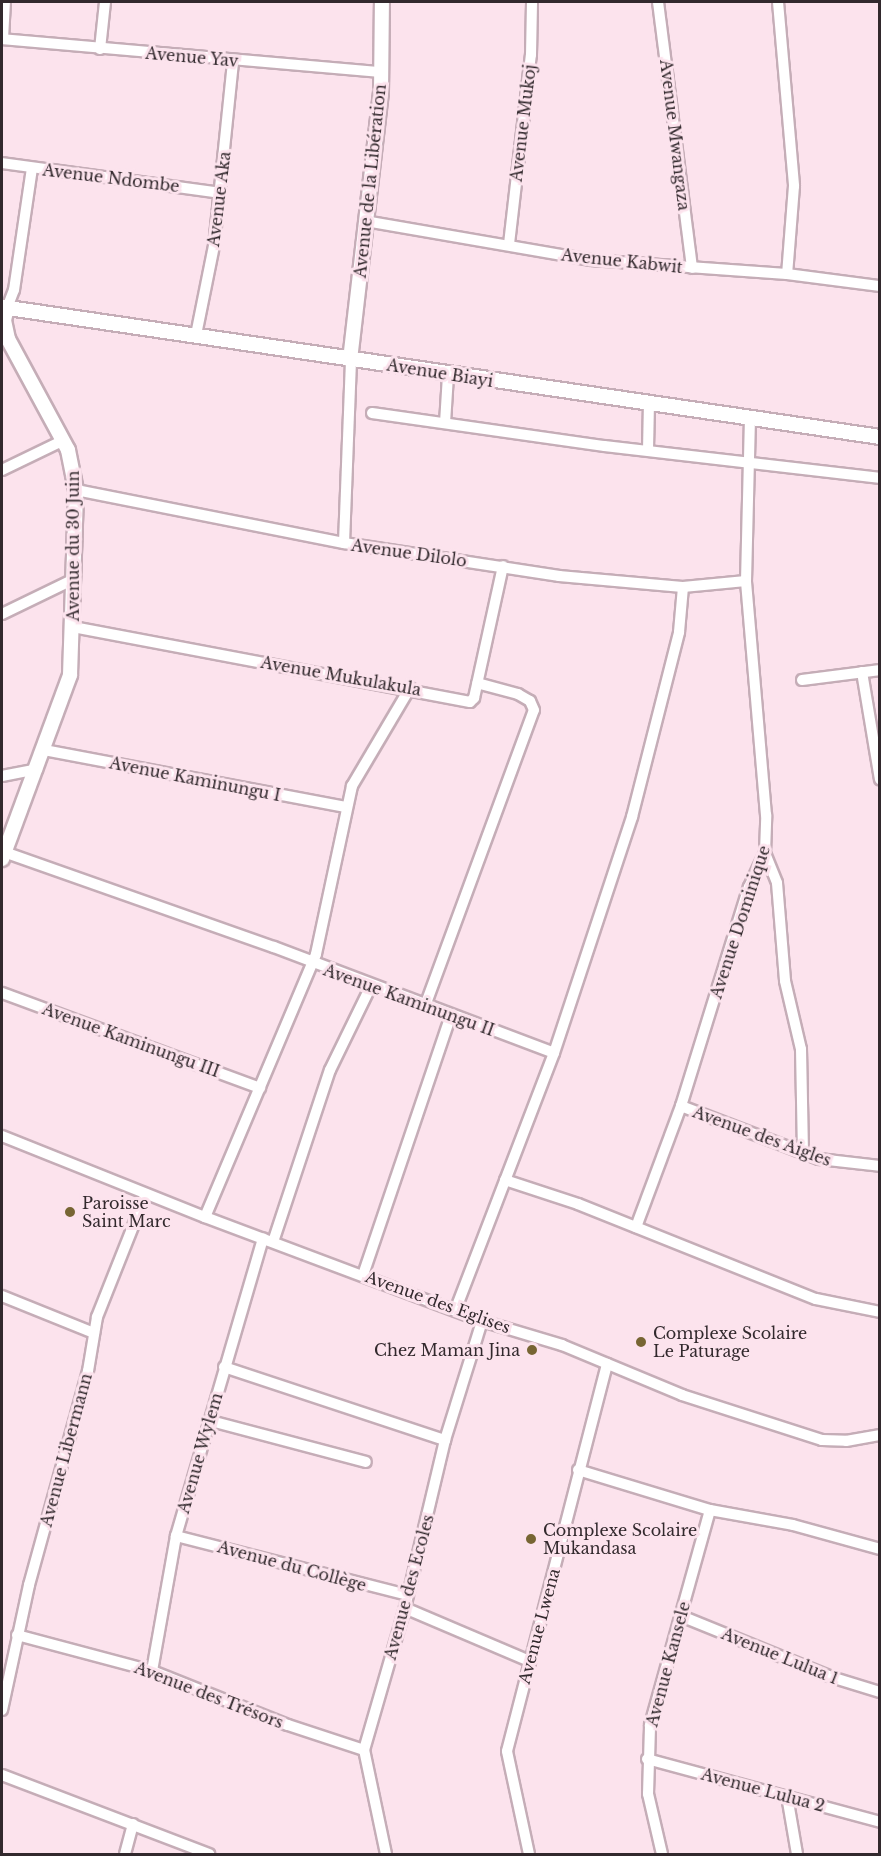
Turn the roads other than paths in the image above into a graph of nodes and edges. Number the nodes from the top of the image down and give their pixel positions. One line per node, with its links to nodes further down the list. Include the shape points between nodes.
1 (5, 2): 7 (street)
2 (105, 2): 8 (street)
3 (382, 2): 10 (street, Avenue de la Libération)
4 (532, 2): 15 (street, Avenue Mukoj, via 531,55)
5 (658, 2): 16 (street, Avenue Mwangaza)
6 (778, 2): 17 (street, via 794,186)
7 (2, 39): 8 (street, Avenue Yav)
8 (100, 49): 9 (street, Avenue Yav)
9 (233, 61): 10 (street, Avenue Yav); 13 (street, Avenue Aka)
10 (382, 72): 14 (street, Avenue de la Libération)
11 (2, 163): 12 (street, Avenue Ndombe)
12 (32, 168): 13 (street, Avenue Ndombe); 19 (street, Avenue du 30 Juin, via 14,290)
13 (220, 193): 20 (street, Avenue Aka)
14 (365, 221): 15 (street, Avenue Kabwit); 21 (street, Avenue de la Libération)
15 (509, 244): 16 (street, Avenue Kabwit, via 591,260)
16 (692, 268): 17 (street, Avenue Kabwit)
17 (788, 274): 18 (street, Avenue Kabwit)
18 (879, 286)
19 (4, 307): 20 (street, Avenue Biayi); 28 (street, Avenue du 30 Juin, via 12,350)
20 (196, 335): 21 (street, Avenue Biayi)
21 (350, 360): 22 (street, Avenue Biayi); 34 (street)
22 (448, 375): 23 (street, Avenue Biayi); 26 (street)
23 (649, 404): 25 (street, Avenue Biayi); 29 (street)
24 (372, 413): 26 (street)
25 (750, 418): 27 (street, Avenue Biayi); 30 (street, Avenue Dominique)
26 (445, 423): 29 (street)
27 (879, 437)
28 (64, 440): 31 (street); 33 (street, Avenue du 30 Juin, via 74,464)
29 (648, 450): 30 (street)
30 (746, 460): 32 (street); 37 (street, Avenue Dominique)
31 (2, 470)
32 (879, 478)
33 (76, 490): 34 (street, Avenue Dilolo); 36 (street, Avenue du 30 Juin)
34 (344, 543): 35 (street, Avenue Dilolo)
35 (503, 566): 38 (street, Avenue Dilolo, via 608,582); 44 (street)
36 (72, 580): 39 (street); 40 (street, Avenue du 30 Juin)
37 (747, 581): 38 (street, Avenue Dilolo); 51 (street, Avenue Dominique, via 766,816)
38 (683, 587): 58 (street, via 678,632 628,832)
39 (2, 614)
40 (73, 627): 45 (street, Avenue Mukulakula); 46 (street, Avenue du 30 Juin, via 70,675)
41 (879, 670): 42 (street)
42 (862, 672): 43 (street); 49 (street)
43 (802, 681)
44 (477, 683): 45 (street, Avenue Mukulakula, via 470,702); 56 (street, via 518,694 531,701 534,710)
45 (410, 688): 50 (street, via 357,774)
46 (44, 750): 47 (street, Avenue du 30 Juin); 50 (street, Avenue Kaminungu I)
47 (37, 769): 48 (street); 52 (street, Avenue du 30 Juin)
48 (2, 776)
49 (879, 780)
50 (346, 807): 53 (street)
51 (765, 853): 60 (street, Avenue Dominique, via 749,887); 62 (street, via 777,883 785,981 801,1049)
52 (3, 855): 53 (street, Avenue Kaminungu II, via 274,946)
53 (313, 964): 54 (street, Avenue Kaminungu II); 59 (street)
54 (371, 986): 56 (street, Avenue Kaminungu II); 68 (street, Avenue Wylem, via 330,1070)
55 (2, 993): 59 (street, Avenue Kaminungu III)
56 (425, 1006): 57 (street, Avenue Kaminungu II)
57 (451, 1015): 58 (street, Avenue Kaminungu II); 69 (street)
58 (554, 1053): 64 (street)
59 (260, 1088): 66 (street)
60 (681, 1106): 62 (street, Avenue des Aigles); 67 (street, Avenue Dominique)
61 (2, 1136): 65 (street, Avenue des Eglises)
62 (803, 1154): 63 (street, Avenue des Aigles, via 833,1163)
63 (879, 1166)
64 (505, 1180): 67 (street); 71 (street)
65 (146, 1194): 66 (street, Avenue des Eglises); 74 (street, Avenue Libermann, via 101,1302)
66 (205, 1217): 68 (street, Avenue des Eglises)
67 (636, 1227): 72 (street, via 816,1299)
68 (268, 1240): 69 (street, Avenue des Eglises); 76 (street, Avenue Wylem)
69 (363, 1275): 71 (street, Avenue des Eglises)
70 (2, 1296): 74 (street)
71 (455, 1311): 73 (street, Avenue des Eglises)
72 (879, 1312)
73 (482, 1321): 75 (street, Avenue des Eglises); 79 (street, Avenue des Ecoles)
74 (94, 1333): 88 (street, Avenue Libermann, via 81,1398)
75 (607, 1364): 78 (street, Avenue des Eglises, via 682,1395 816,1439 846,1441); 81 (street, Avenue Lwena)
76 (224, 1366): 77 (street, Avenue Wylem); 79 (street)
77 (210, 1420): 80 (street); 83 (street, Avenue Wylem)
78 (879, 1435)
79 (446, 1440): 85 (street, Avenue des Ecoles)
80 (366, 1462)
81 (578, 1470): 82 (street); 89 (street, Avenue Lwena)
82 (710, 1510): 84 (street, via 783,1522); 87 (street, Avenue Kansele)
83 (176, 1536): 85 (street, Avenue du Collège); 90 (street, Avenue Wylem)
84 (879, 1549)
85 (408, 1595): 86 (street, Avenue des Ecoles)
86 (405, 1608): 89 (street); 93 (street, Avenue des Ecoles)
87 (681, 1616): 91 (street, Avenue Lulua 1, via 831,1677); 94 (street, Avenue Kansele, via 654,1706)
88 (17, 1635): 90 (street, Avenue des Trésors); 92 (street, Avenue Libermann)
89 (529, 1661): 102 (street, Avenue Lwena, via 507,1751)
90 (152, 1671): 93 (street, Avenue des Trésors, via 288,1725)
91 (879, 1692)
92 (2, 1710)
93 (364, 1750): 101 (street, Avenue des Ecoles)
94 (647, 1759): 96 (street, Avenue Lulua 2); 103 (street, Avenue Kansele, via 651,1812)
95 (2, 1775): 98 (street)
96 (787, 1796): 97 (street, Avenue Lulua 2); 104 (street)
97 (879, 1822)
98 (133, 1824): 99 (street); 100 (street)
99 (125, 1854)
100 (208, 1854)
101 (386, 1854)
102 (529, 1854)
103 (662, 1854)
104 (797, 1854)

